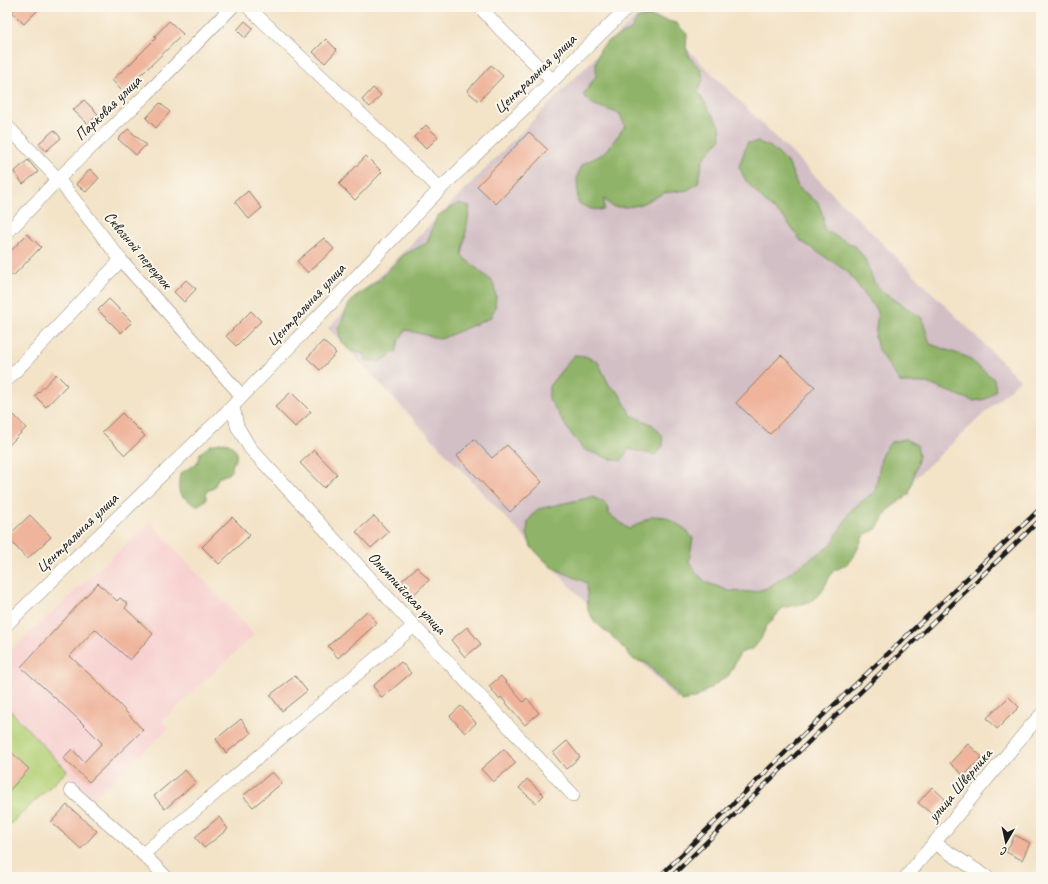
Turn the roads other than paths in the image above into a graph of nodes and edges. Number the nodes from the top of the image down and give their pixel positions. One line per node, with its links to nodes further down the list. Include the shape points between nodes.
1 (232, 7): 7 (street, Парковая улица, via 147,94)
2 (248, 7): 8 (street)
3 (480, 7): 5 (street)
4 (628, 7): 5 (street, Центральная улица)
5 (553, 81): 8 (street, Центральная улица)
6 (7, 126): 7 (street, Сквозной переулок)
7 (58, 179): 9 (street, Парковая улица); 10 (street, Сквозной переулок)
8 (440, 189): 12 (street, Центральная улица)
9 (7, 233)
10 (121, 260): 11 (street); 12 (street, Сквозной переулок)
11 (7, 380)
12 (238, 401): 13 (street, Центральная улица); 14 (street, Олимпийская улица, via 237,426 250,448)
13 (7, 624)
14 (414, 626): 17 (street, Олимпийская улица); 19 (street)
15 (1041, 716): 18 (street, улица Шверника, via 1028,728)
16 (71, 790): 19 (street)
17 (573, 795)
18 (934, 843): 21 (street, улица Шверника); 22 (street)
19 (143, 854): 20 (street)
20 (166, 877)
21 (906, 877)
22 (987, 877)

